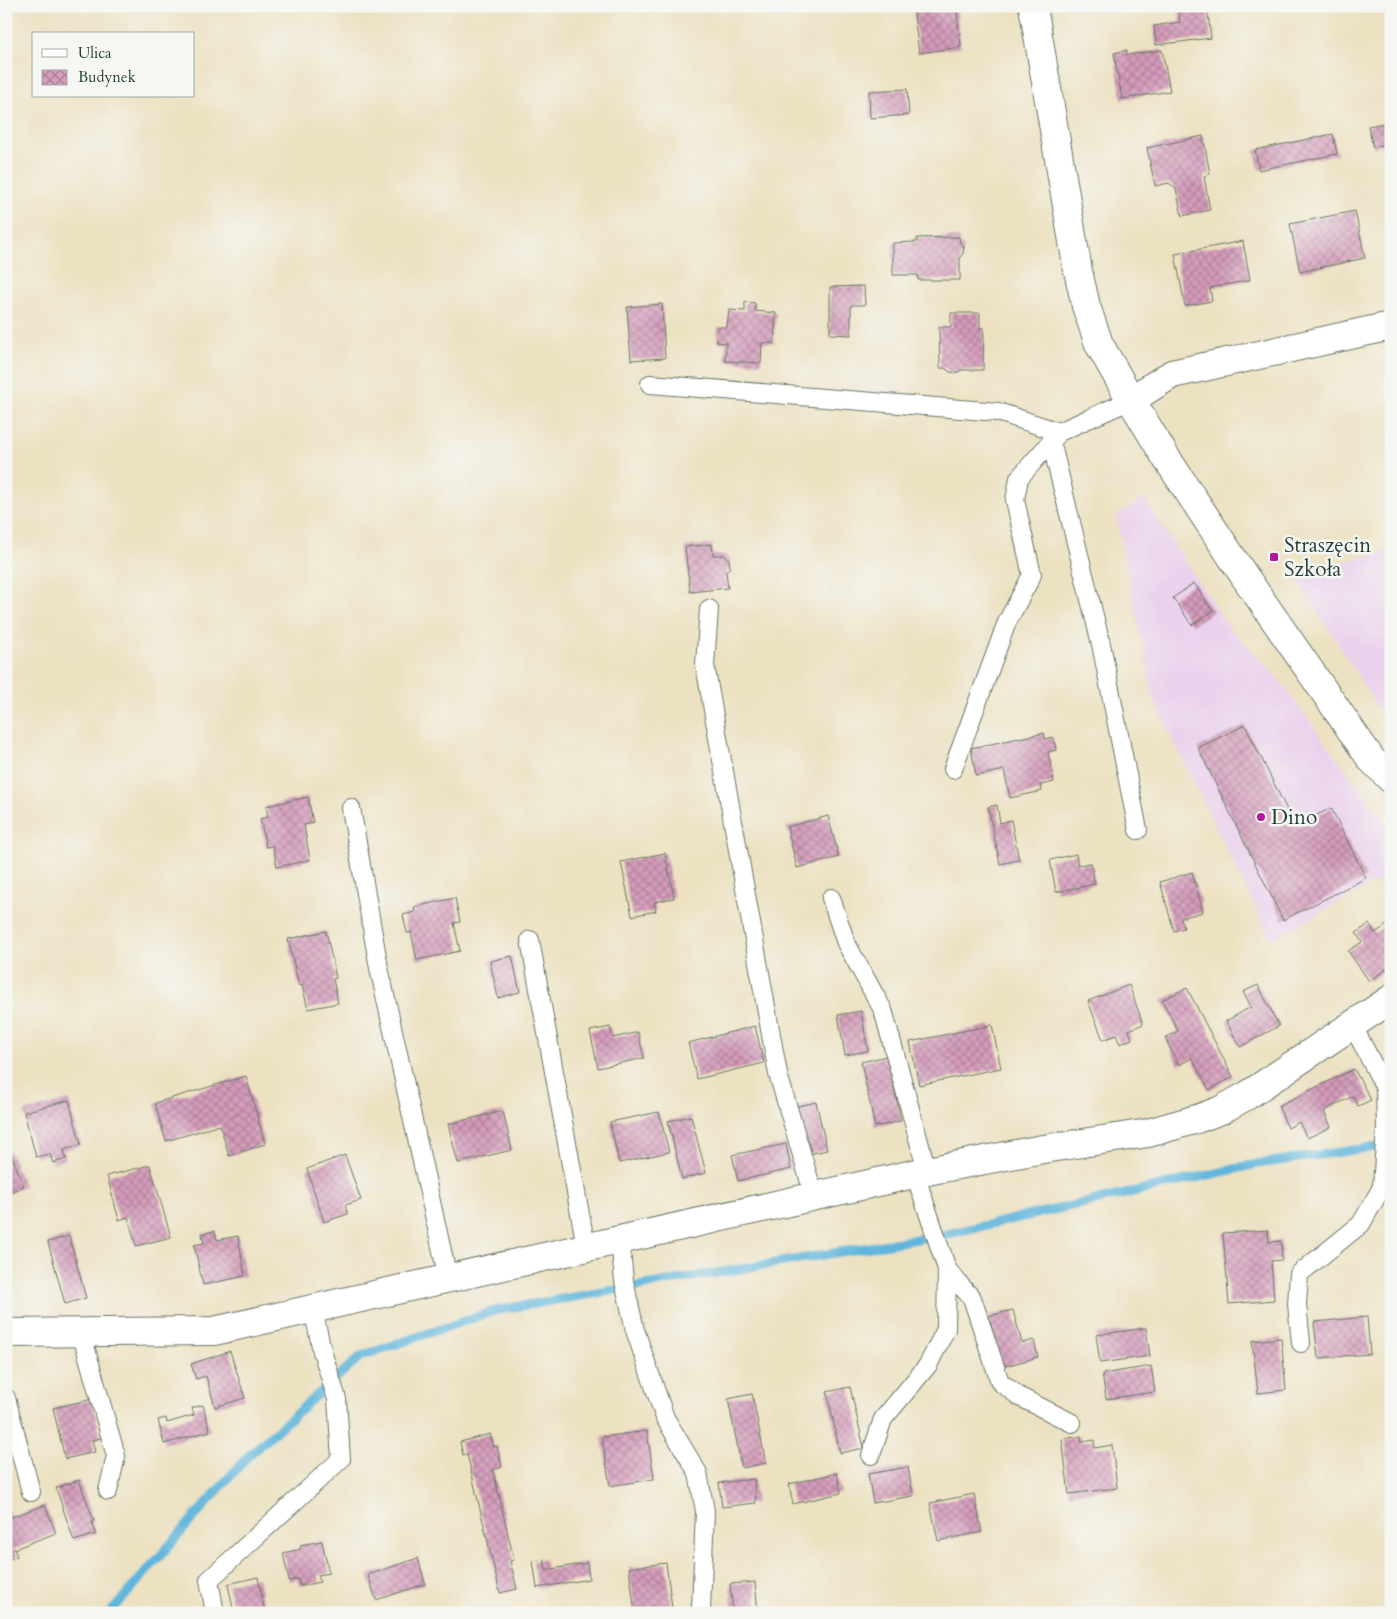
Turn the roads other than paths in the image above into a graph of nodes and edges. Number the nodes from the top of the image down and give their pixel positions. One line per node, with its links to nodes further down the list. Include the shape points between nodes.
1 (1033, 6): 4 (street, via 1086,306 1100,344)
2 (1391, 326): 4 (street, via 1172,374)
3 (650, 384): 5 (lane, via 998,412)
4 (1131, 400): 5 (lane); 8 (street, via 1170,464 1338,713 1371,759)
5 (1055, 437): 7 (lane, via 1019,478 1014,500 1032,575 1007,622); 10 (lane)
6 (709, 609): 16 (lane, via 705,665 778,1074)
7 (953, 769)
8 (1391, 779)
9 (351, 808): 20 (lane, via 379,968)
10 (1138, 830)
11 (831, 898): 15 (lane, via 846,943 883,1010)
12 (530, 940): 18 (lane)
13 (1391, 999): 14 (street)
14 (1352, 1024): 15 (street, via 1248,1095 1197,1119 1148,1133); 24 (lane, via 1385,1088 1382,1187 1361,1224 1299,1274 1297,1304)
15 (921, 1172): 16 (street); 19 (lane, via 928,1210)
16 (814, 1196): 17 (street)
17 (620, 1240): 18 (street); 30 (lane, via 624,1282 635,1330 665,1418 698,1473 705,1511)
18 (586, 1247): 20 (street)
19 (946, 1263): 26 (lane, via 972,1298 1000,1382 1020,1397); 27 (lane, via 946,1329 928,1364 883,1419)
20 (448, 1278): 21 (street)
21 (313, 1309): 22 (street, via 214,1331); 31 (lane, via 337,1399 341,1460 209,1580)
22 (81, 1332): 23 (street); 28 (lane, via 116,1456)
23 (6, 1333)
24 (1301, 1342)
25 (6, 1398): 29 (lane)
26 (1072, 1423)
27 (871, 1455)
28 (108, 1491)
29 (30, 1492)
30 (701, 1609)
31 (215, 1613)

